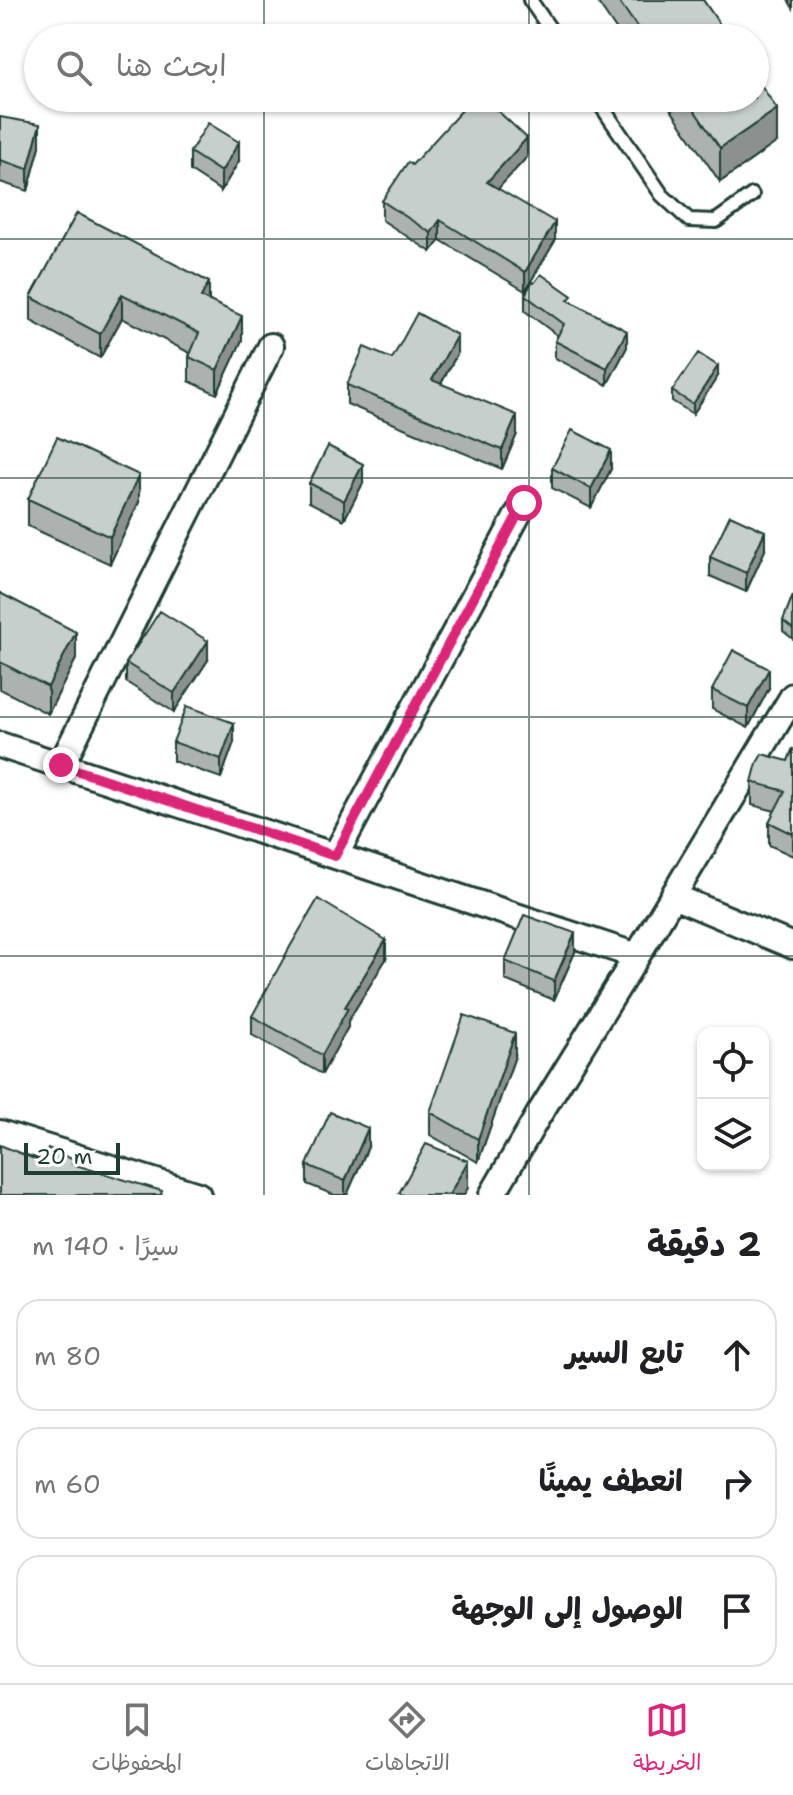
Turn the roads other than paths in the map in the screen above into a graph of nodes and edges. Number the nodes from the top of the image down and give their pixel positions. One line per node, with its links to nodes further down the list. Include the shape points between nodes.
1 (530, 0): 2 (lane)
2 (546, 24)
3 (606, 112): 4 (lane, via 662,195 689,220 716,221)
4 (752, 195)
5 (271, 346): 9 (street)
6 (524, 503): 10 (street)
7 (793, 696): 11 (street)
8 (0, 745): 9 (street)
9 (61, 765): 10 (street)
10 (335, 856): 13 (street)
11 (673, 896): 12 (street); 13 (street)
12 (793, 946)
13 (637, 956): 16 (street)
14 (0, 1133): 15 (street)
15 (198, 1195)
16 (492, 1195)

